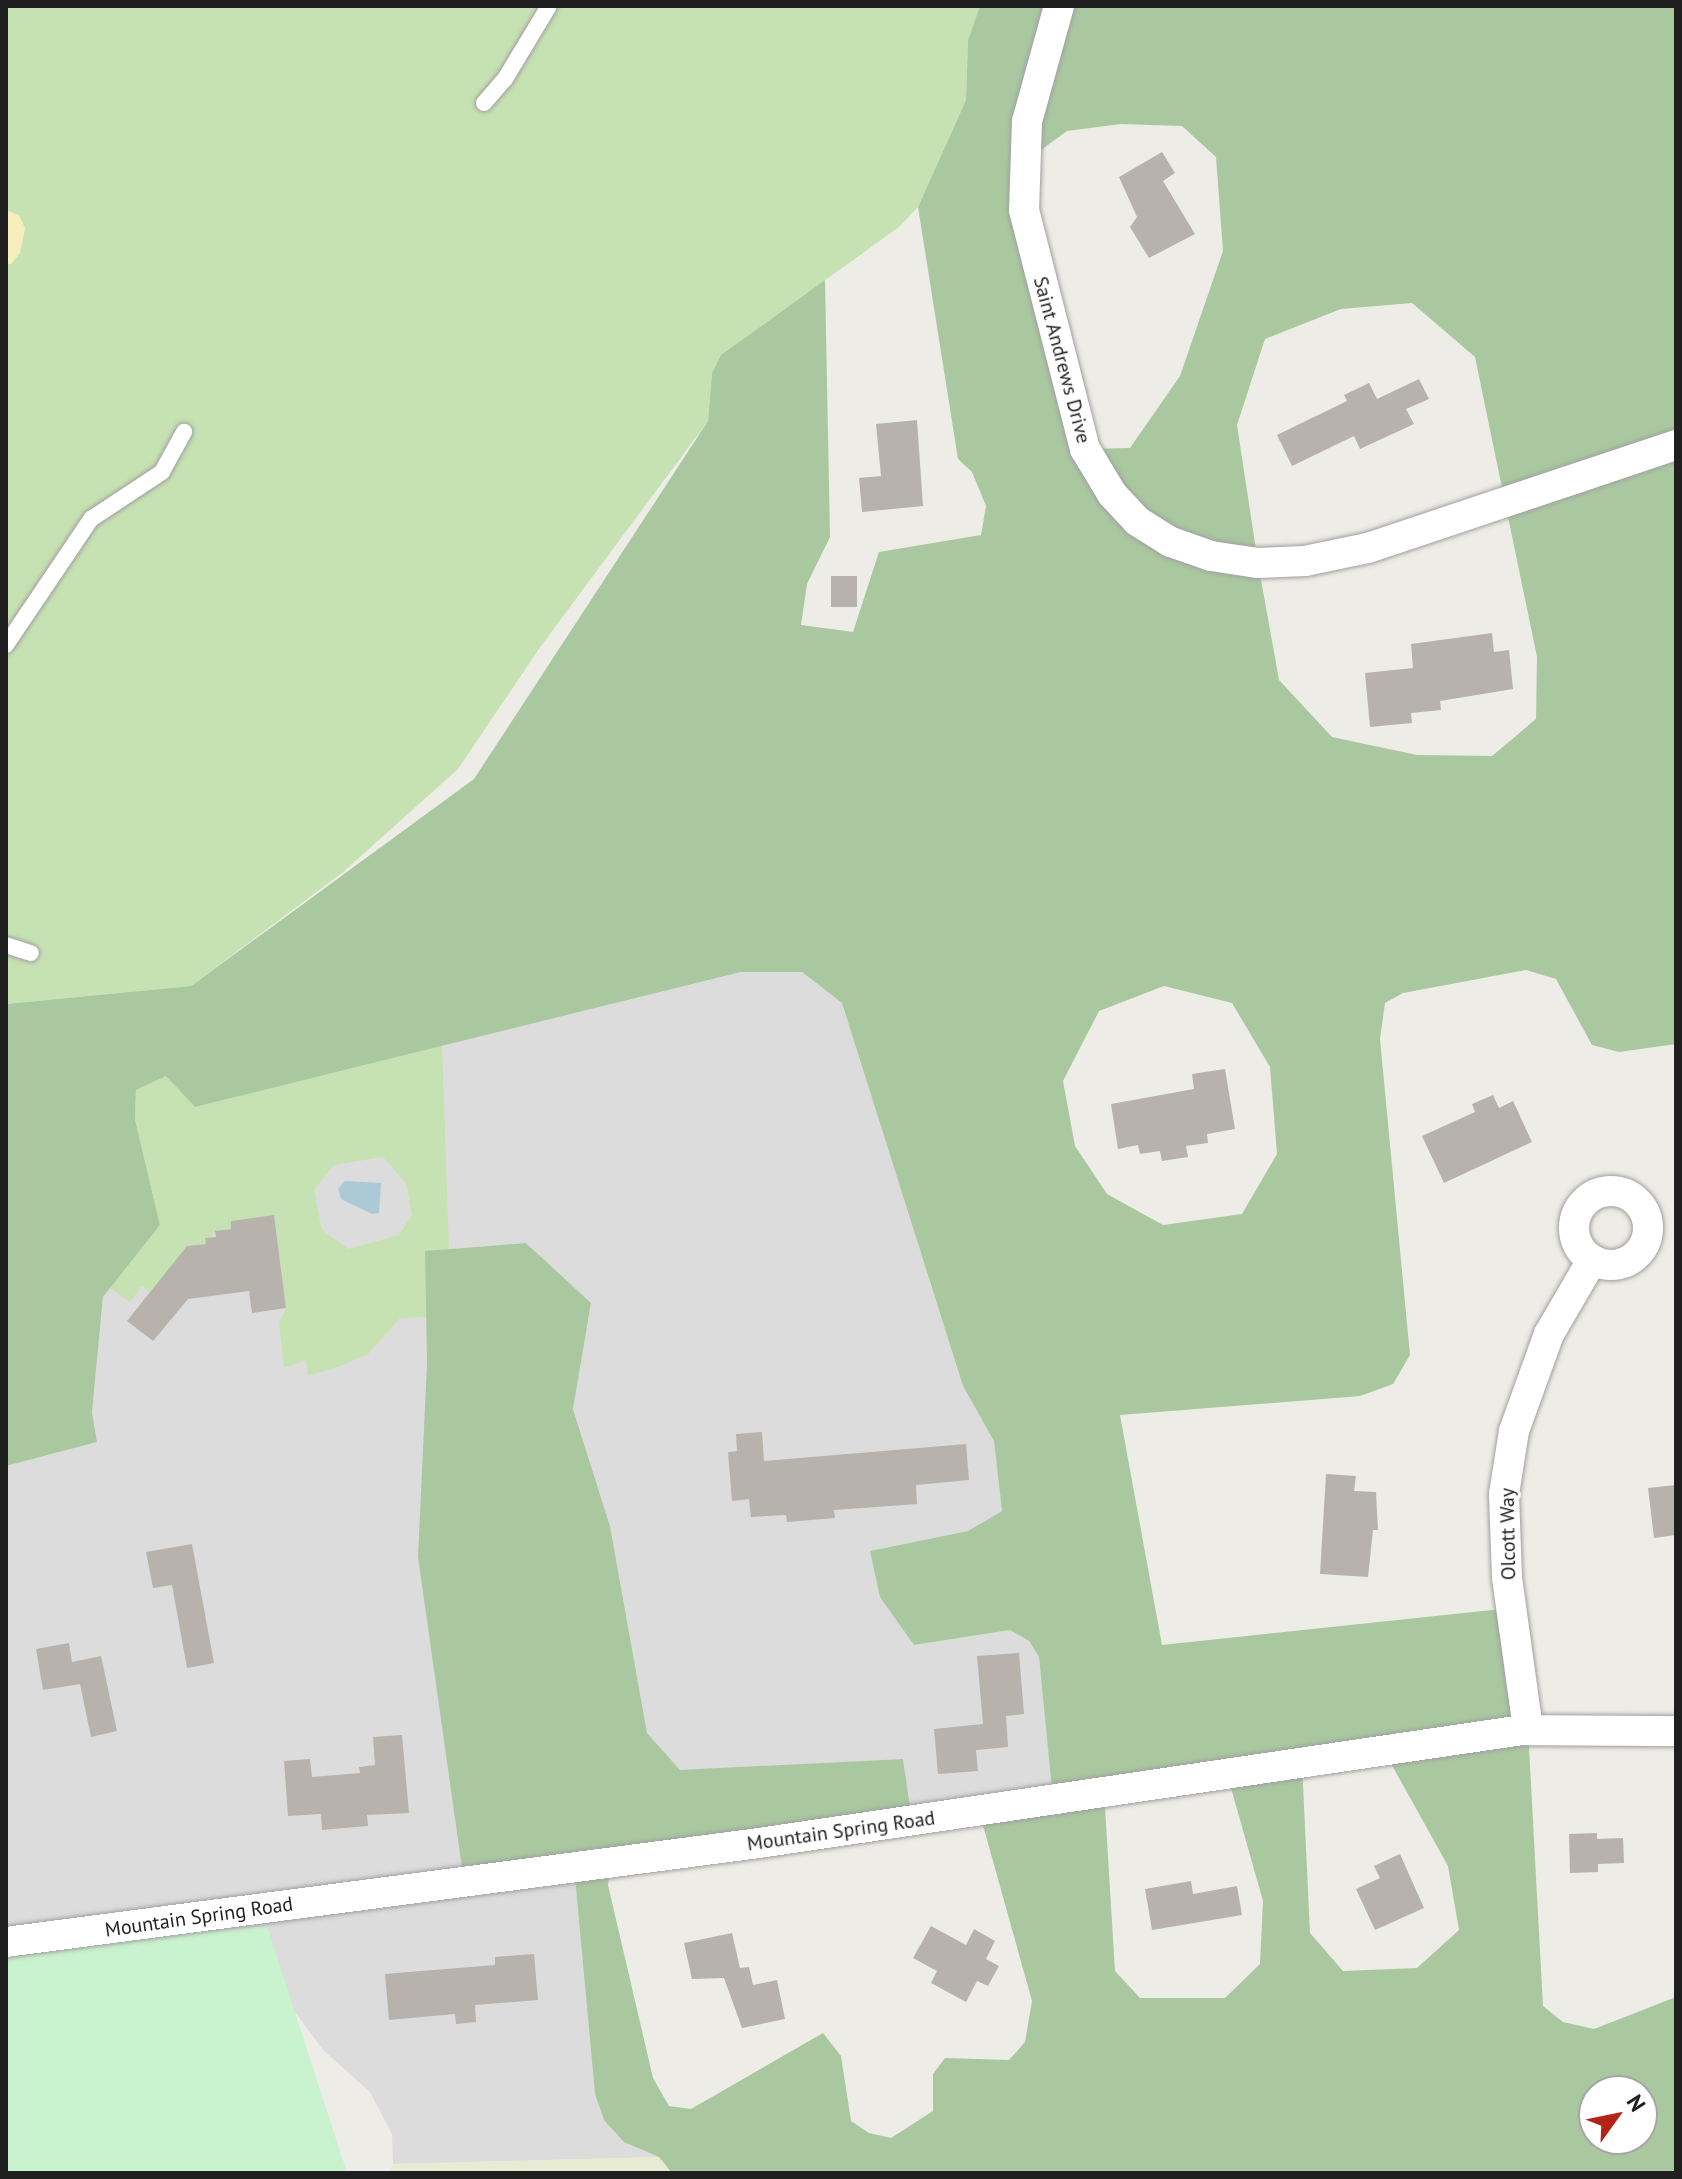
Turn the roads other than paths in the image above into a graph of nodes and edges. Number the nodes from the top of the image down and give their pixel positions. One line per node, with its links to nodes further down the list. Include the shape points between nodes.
1 (549, 6): 3 (lane, via 505,79)
2 (1059, 6): 5 (street, Saint Andrews Drive, via 1027,121 1024,210 1085,449 1112,494 1137,521 1171,542 1211,556 1258,563 1305,561 1368,548)
3 (484, 103)
4 (184, 432): 6 (lane, via 162,472 91,519)
5 (1676, 445)
6 (6, 645)
7 (6, 945): 8 (lane)
8 (31, 953)
9 (1592, 1260): 10 (street, Olcott Way, via 1549,1334 1514,1431 1504,1494 1507,1577)
10 (1528, 1729): 11 (street, Mountain Spring Road); 12 (street, Mountain Spring Road, via 796,1838)
11 (1676, 1731)
12 (6, 1942)

